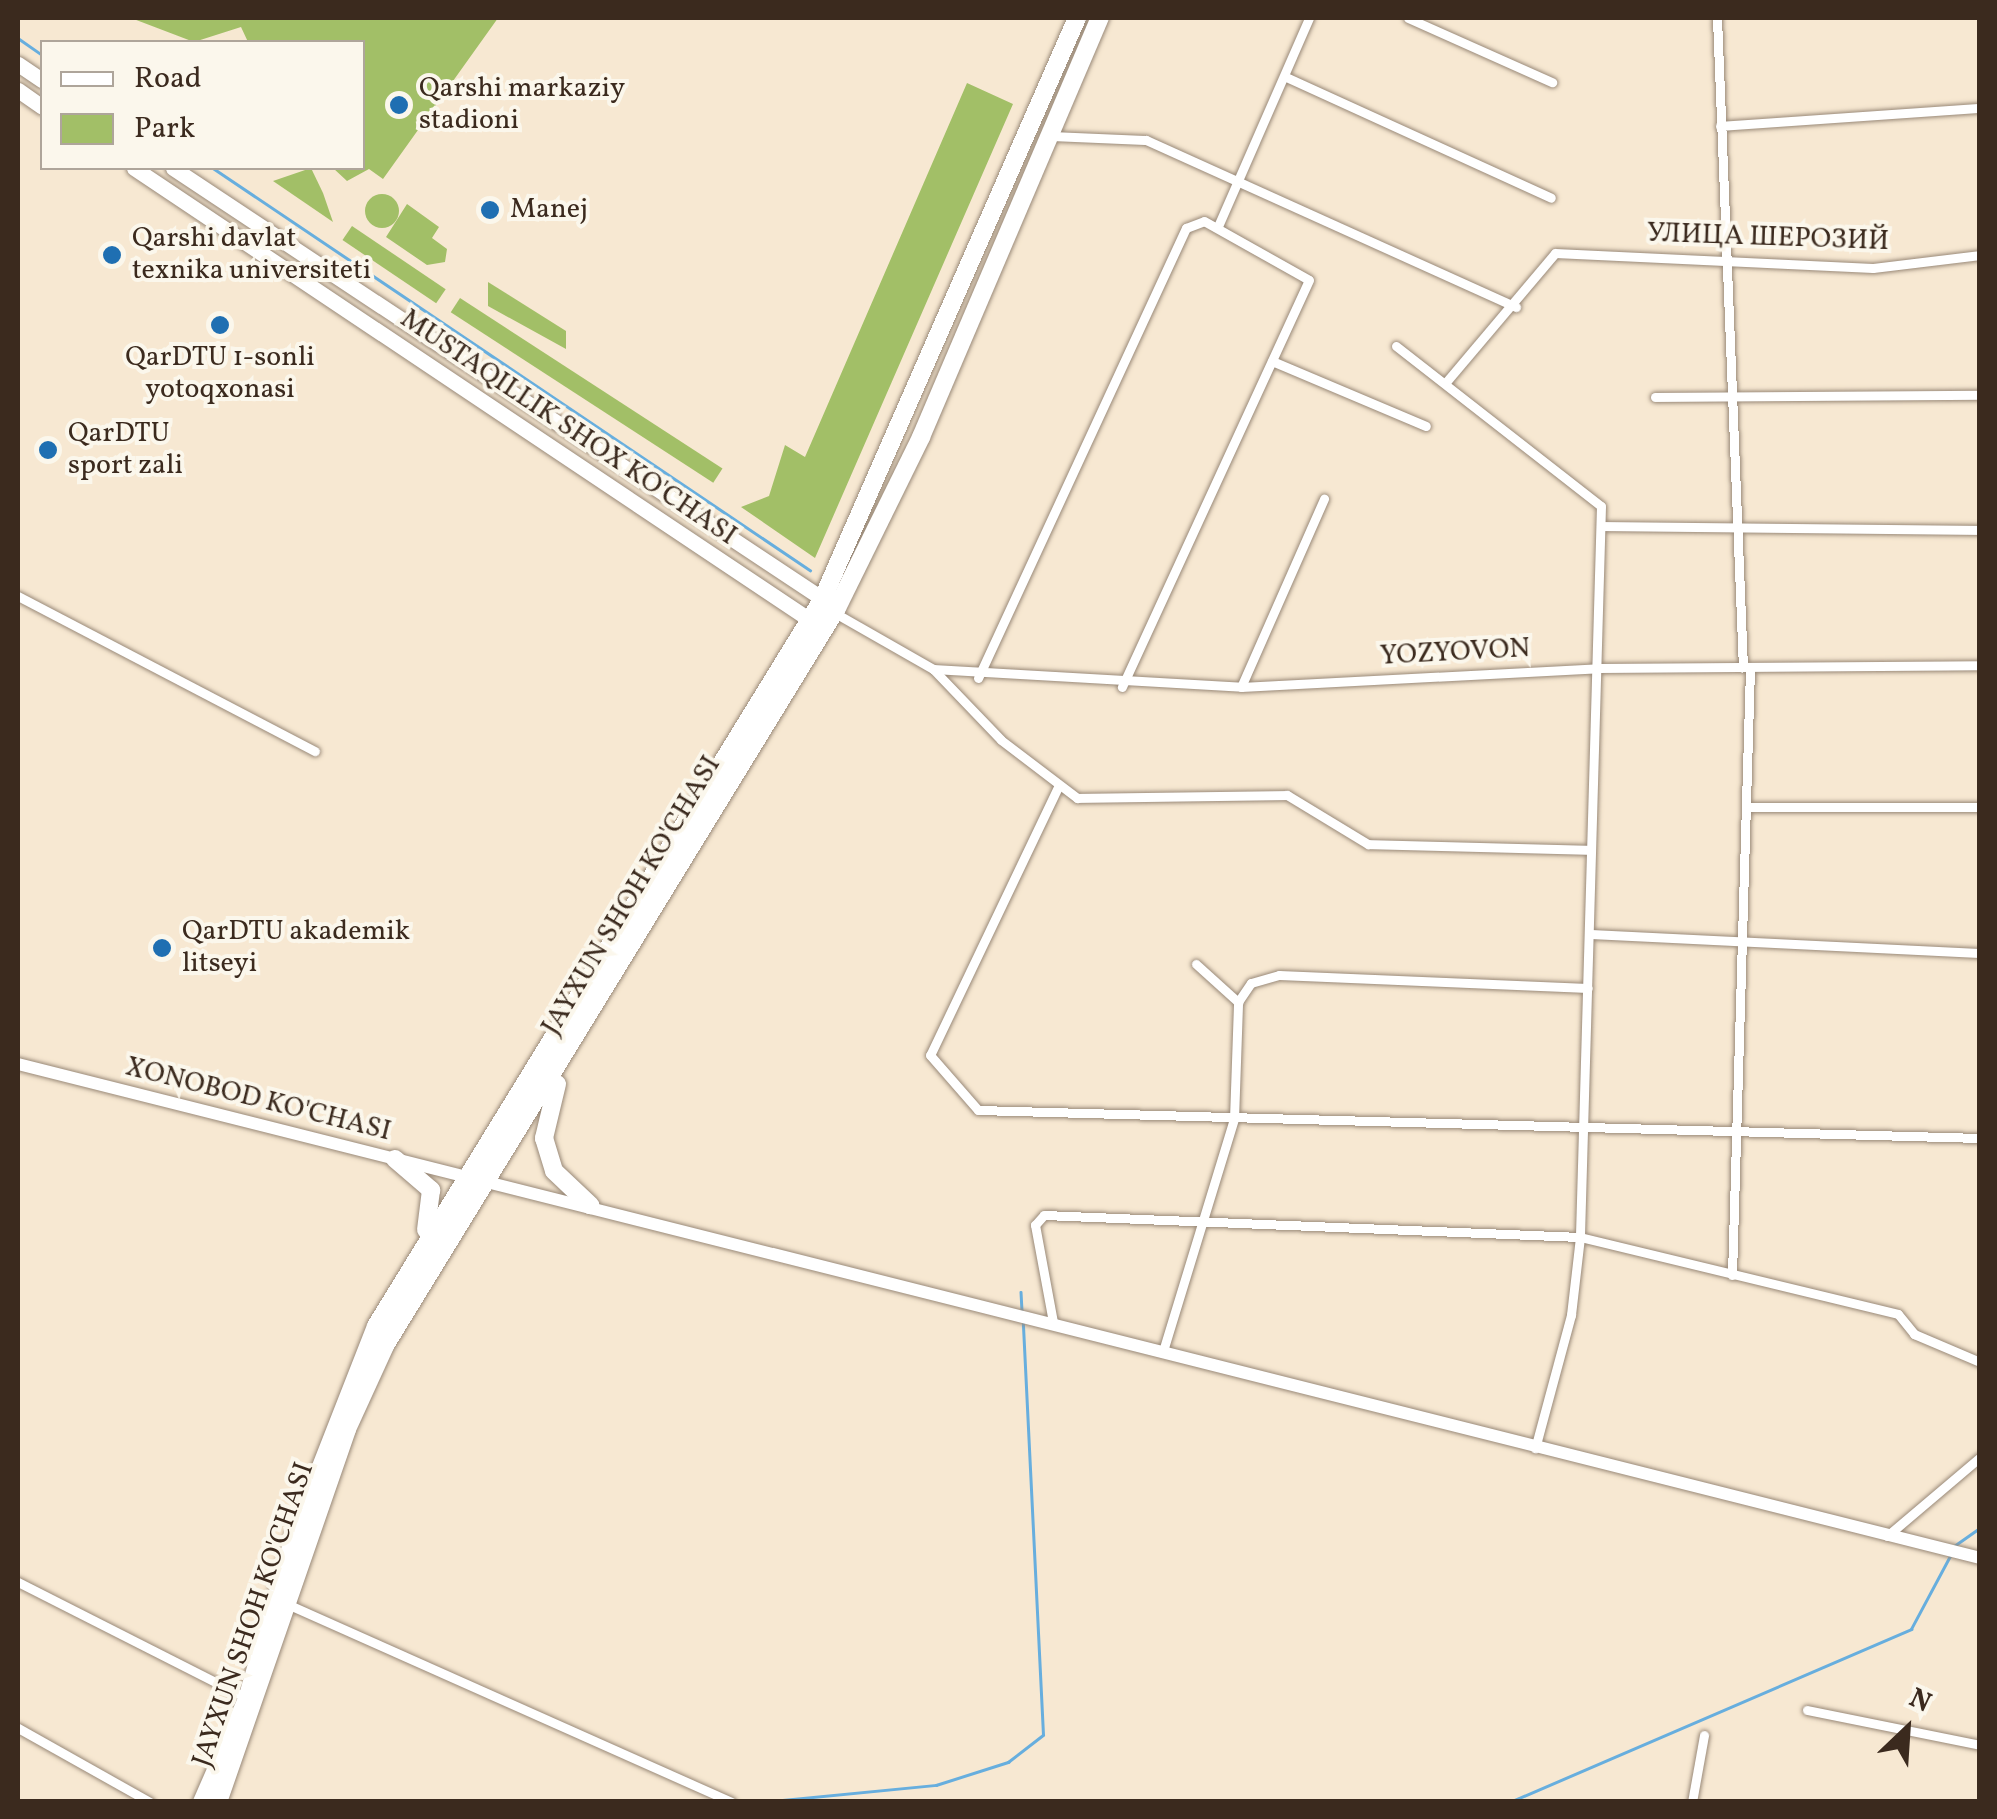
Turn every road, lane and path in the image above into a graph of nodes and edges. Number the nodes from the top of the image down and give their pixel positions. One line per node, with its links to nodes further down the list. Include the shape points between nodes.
1 (1077, 18): 36 (highway, JAYXUN SHOH KO'CHASI)
2 (1100, 18): 15 (highway, JAYXUN SHOH KO'CHASI)
3 (1309, 18): 8 (street)
4 (1408, 18): 6 (street)
5 (1717, 18): 14 (street)
6 (1424, 20): 10 (street)
7 (18, 66): 9 (main road)
8 (1286, 77): 18 (street); 19 (street)
9 (40, 79)
10 (1552, 82)
11 (18, 90): 12 (main road)
12 (40, 106)
13 (1980, 108): 14 (street)
14 (1720, 126): 22 (street)
15 (1050, 136): 18 (street, via 1146,140); 36 (highway, JAYXUN SHOH KO'CHASI)
16 (137, 170): 36 (main road, MUSTAQILLIK SHOX KO'CHASI)
17 (176, 170): 36 (main road, MUSTAQILLIK SHOX KO'CHASI)
18 (1237, 180): 20 (street); 23 (street)
19 (1551, 198)
20 (1219, 224): 25 (street, via 1308,274); 41 (street, via 1186,228)
21 (1980, 255): 22 (street, УЛИЦА ШЕРОЗИЙ, via 1872,268)
22 (1725, 261): 23 (street, УЛИЦА ШЕРОЗИЙ, via 1555,253); 29 (street)
23 (1516, 307): 26 (street)
24 (1396, 346): 26 (street)
25 (1272, 361): 30 (street); 42 (street)
26 (1448, 381): 32 (street, via 1596,500)
27 (1980, 395): 29 (street)
28 (1656, 397): 29 (street)
29 (1732, 399): 34 (street)
30 (1426, 426)
31 (1324, 499): 43 (street)
32 (1603, 526): 34 (street); 39 (street)
33 (1980, 530): 34 (street)
34 (1738, 532): 38 (street)
35 (18, 596): 44 (street)
36 (825, 614): 40 (street); 55 (highway, JAYXUN SHOH KO'CHASI); 62 (highway, JAYXUN SHOH KO'CHASI)
37 (1980, 665): 38 (street, YOZYOVON)
38 (1747, 667): 39 (street, YOZYOVON); 47 (street)
39 (1598, 668): 43 (street, YOZYOVON); 48 (street)
40 (933, 670): 41 (street, YOZYOVON); 45 (street)
41 (978, 678): 42 (street, YOZYOVON)
42 (1122, 686): 43 (street, YOZYOVON)
43 (1241, 687)
44 (316, 751)
45 (1058, 787): 48 (street, via 1104,799 1287,795 1368,844); 57 (street, via 930,1055 932,1068 978,1110)
46 (1980, 806): 47 (street)
47 (1750, 807): 50 (street)
48 (1591, 850): 49 (street)
49 (1590, 934): 50 (street); 53 (street)
50 (1744, 944): 51 (street); 59 (street)
51 (1980, 953)
52 (1196, 964): 54 (street)
53 (1588, 988): 54 (street, via 1279,976 1251,983); 58 (street)
54 (1238, 1002): 57 (street)
55 (565, 1060): 63 (highway, JAYXUN SHOH KO'CHASI); 64 (highway, via 544,1138 554,1172)
56 (18, 1064): 61 (main road, XONOBOD KO'CHASI)
57 (1234, 1118): 58 (street); 65 (street)
58 (1581, 1122): 59 (street); 66 (street)
59 (1738, 1126): 60 (street); 68 (street)
60 (1980, 1138)
61 (395, 1159): 62 (main road, XONOBOD KO'CHASI); 67 (highway, via 431,1190 434,1208)
62 (468, 1176): 63 (main road, XONOBOD KO'CHASI); 67 (highway, JAYXUN SHOH KO'CHASI)
63 (488, 1180): 64 (main road, XONOBOD KO'CHASI); 77 (highway, JAYXUN SHOH KO'CHASI, via 386,1344)
64 (590, 1205): 69 (main road, XONOBOD KO'CHASI)
65 (1203, 1225): 66 (street); 69 (street, via 1037,1218); 70 (street)
66 (1580, 1237): 68 (street); 72 (street, via 1571,1315)
67 (407, 1273): 78 (highway, JAYXUN SHOH KO'CHASI, via 334,1422)
68 (1732, 1275): 71 (street, via 1898,1314 1914,1334)
69 (1053, 1322): 70 (main road, XONOBOD KO'CHASI)
70 (1163, 1351): 72 (main road, XONOBOD KO'CHASI)
71 (1980, 1362)
72 (1535, 1448): 74 (main road, XONOBOD KO'CHASI)
73 (1980, 1457): 74 (street)
74 (1887, 1536): 75 (main road, XONOBOD KO'CHASI)
75 (1975, 1557)
76 (19, 1585): 78 (street)
77 (287, 1604): 85 (highway, JAYXUN SHOH KO'CHASI); 86 (street)
78 (247, 1699): 84 (highway, JAYXUN SHOH KO'CHASI)
79 (1807, 1710): 82 (street)
80 (18, 1728): 83 (street)
81 (1704, 1735): 87 (street)
82 (1980, 1745)
83 (150, 1802)
84 (202, 1802)
85 (218, 1802)
86 (732, 1802)
87 (1692, 1802)

